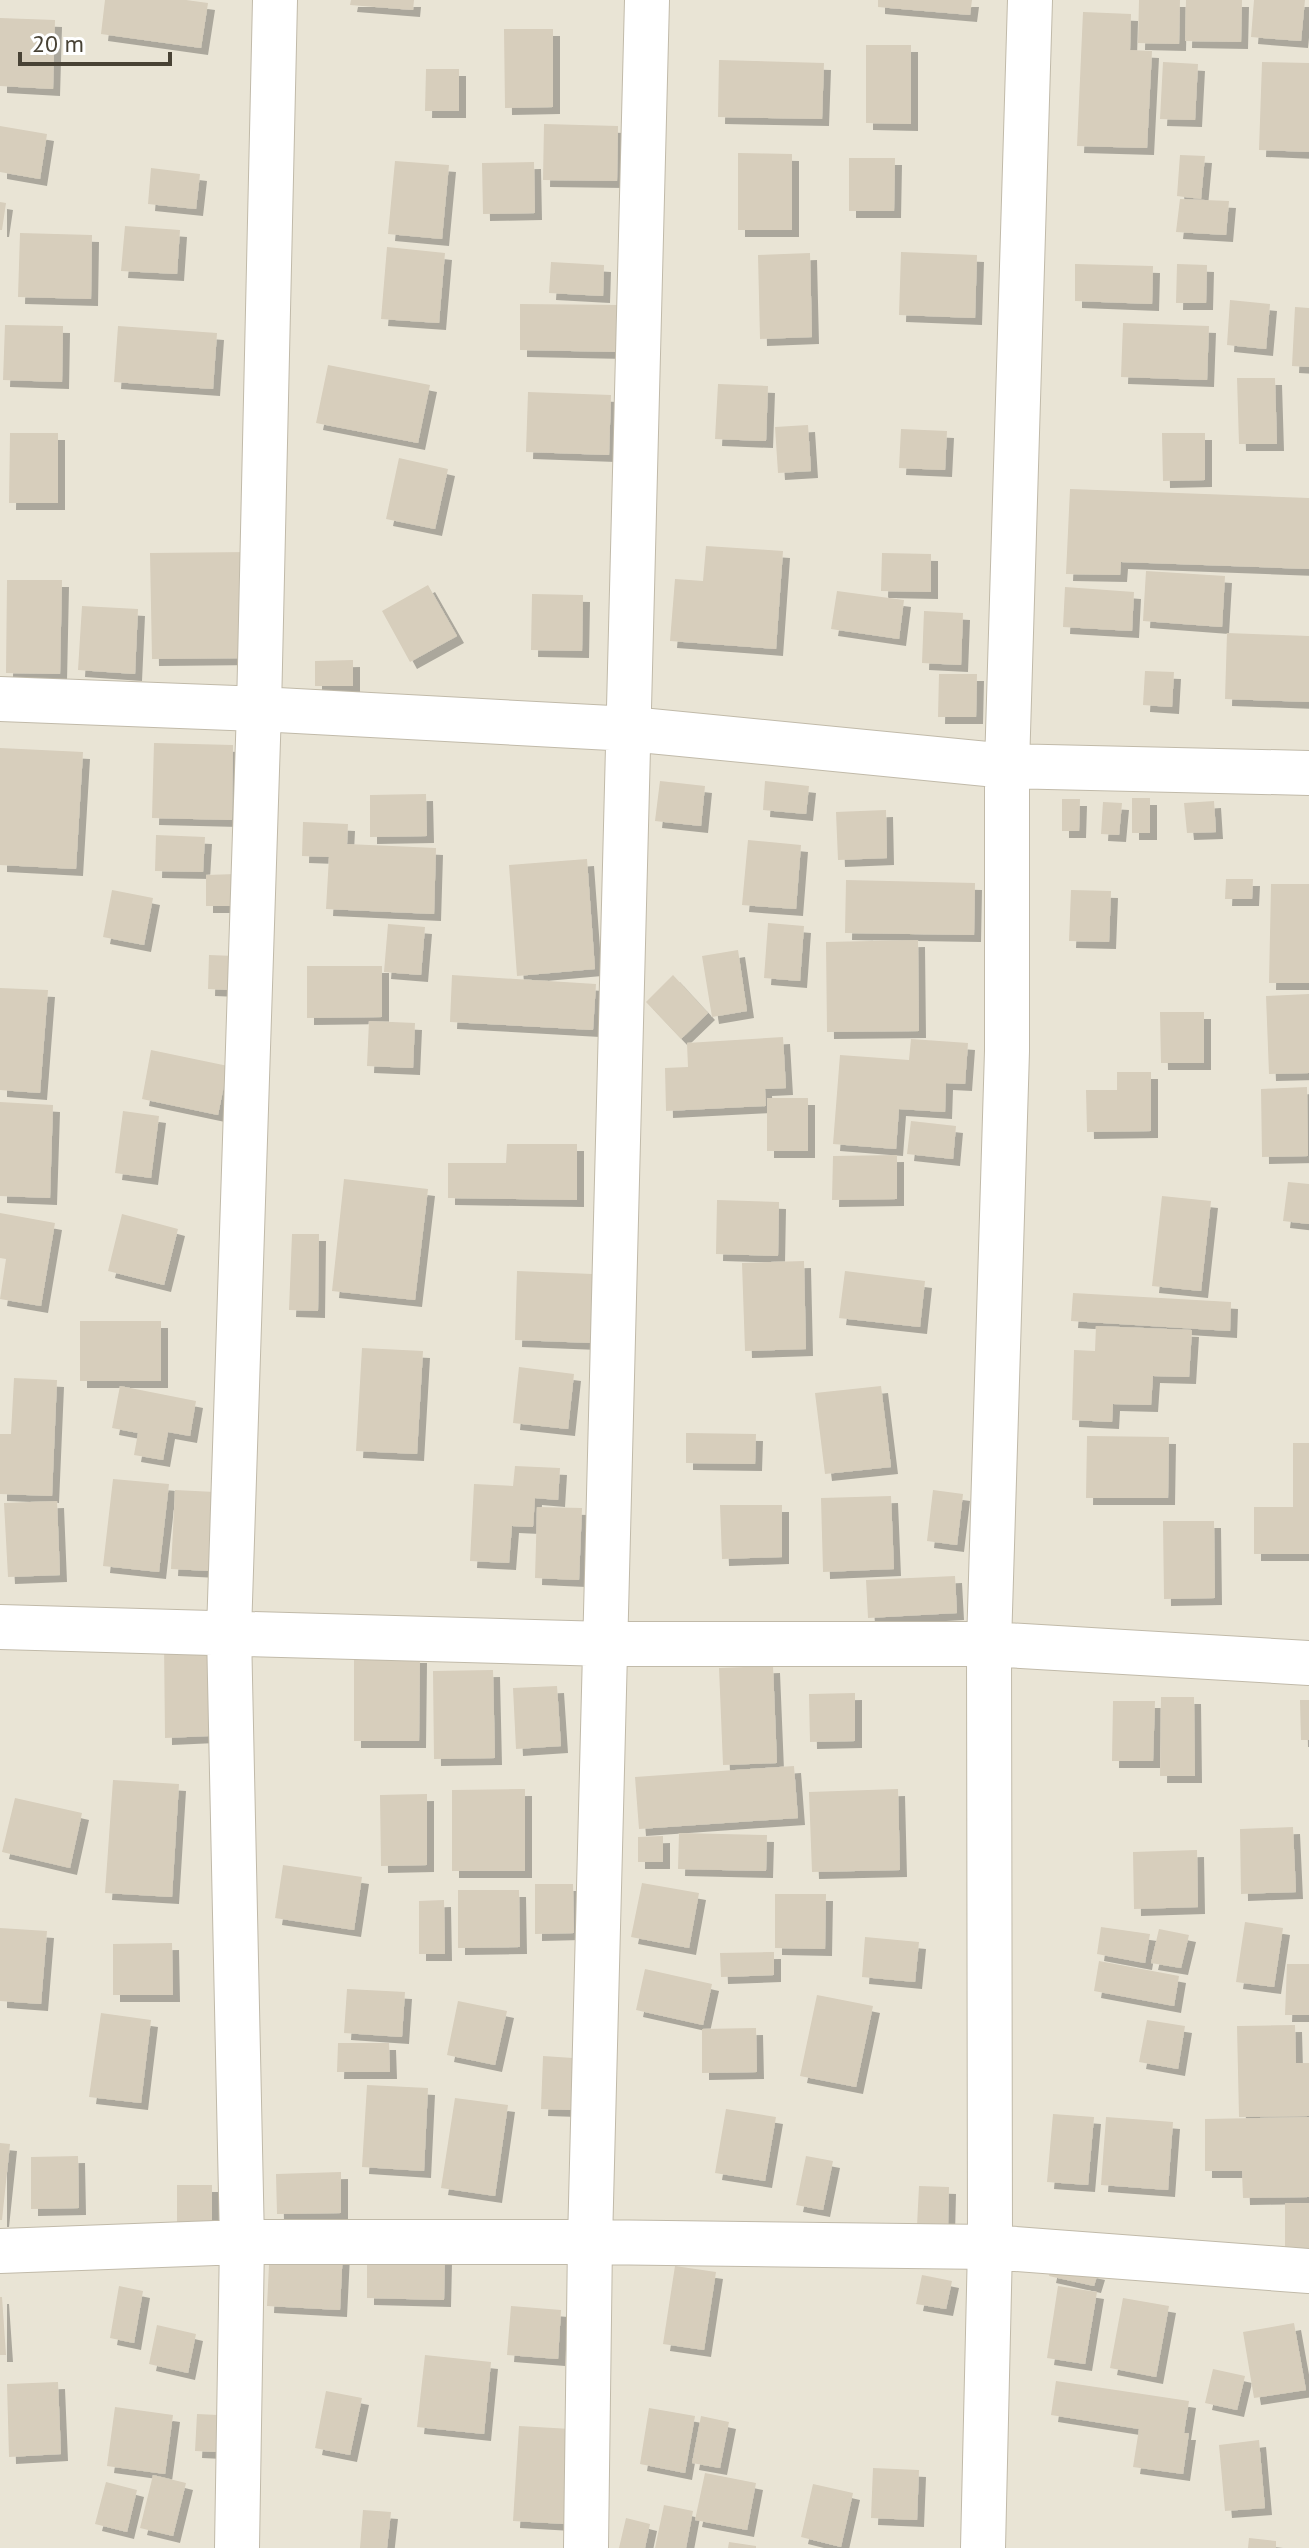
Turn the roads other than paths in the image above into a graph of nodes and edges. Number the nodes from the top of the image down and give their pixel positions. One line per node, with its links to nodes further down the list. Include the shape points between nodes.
1 (275, 0): 5 (street)
2 (647, 0): 6 (street)
3 (1030, 0): 7 (street)
4 (0, 699): 5 (street)
5 (259, 709): 6 (street); 10 (street)
6 (630, 729): 7 (street); 11 (street)
7 (1007, 766): 8 (street); 12 (street, via 1007,1051)
8 (1309, 773)
9 (0, 1627): 10 (street)
10 (229, 1632): 11 (street); 14 (street)
11 (606, 1644): 12 (street); 15 (street)
12 (989, 1644): 13 (street); 16 (street)
13 (1309, 1663)
14 (242, 2242): 15 (street); 17 (street); 19 (street)
15 (590, 2242): 16 (street); 20 (street)
16 (990, 2247): 18 (street); 21 (street)
17 (0, 2251)
18 (1309, 2271)
19 (237, 2548)
20 (586, 2548)
21 (983, 2548)

